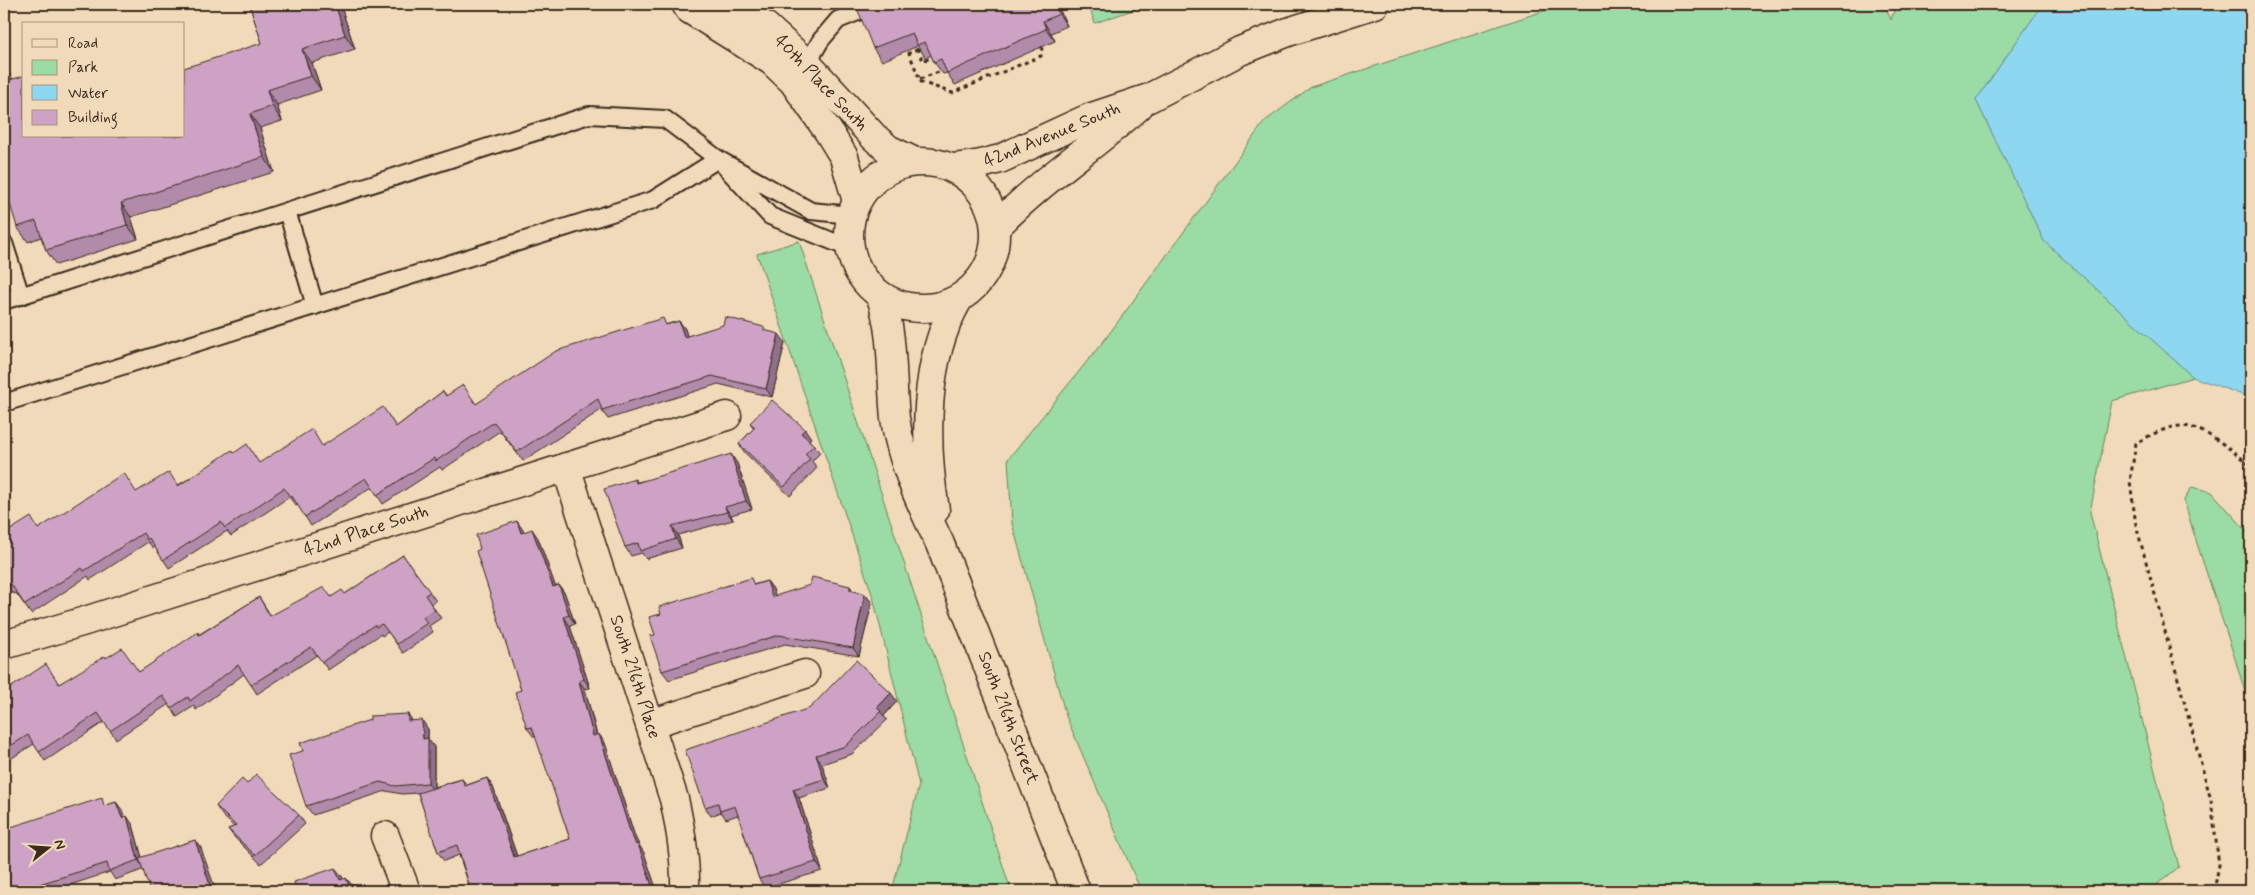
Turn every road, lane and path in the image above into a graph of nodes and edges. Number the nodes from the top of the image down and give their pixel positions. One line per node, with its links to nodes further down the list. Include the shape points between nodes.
1 (686, 4): 17 (street, 40th Place South, via 689,9 772,61 793,81 844,157)
2 (728, 4): 10 (street, 40th Place South, via 765,26)
3 (877, 4): 10 (lane, via 838,20)
4 (1375, 4): 5 (street, 42nd Avenue South)
5 (1329, 10): 13 (street, 42nd Avenue South)
6 (914, 40): 8 (path)
7 (1042, 47): 12 (path, via 1041,56 952,93)
8 (918, 49): 9 (path, via 923,61); 12 (path, via 910,53)
9 (935, 56)
10 (807, 64): 15 (street, 40th Place South, via 874,137 888,149)
11 (941, 71): 12 (path)
12 (920, 79)
13 (1149, 98): 16 (street, 42nd Avenue South, via 1089,118 1000,159); 19 (street, 42nd Avenue South, via 1105,137 1017,205)
14 (718, 159): 17 (lane, via 811,212); 18 (lane, via 665,119 589,115); 21 (lane, via 770,216); 26 (lane, via 653,200)
15 (913, 161): 16 (street); 17 (street, via 883,172 868,185)
16 (954, 168): 19 (street, via 969,178 984,195)
17 (854, 208): 21 (street, via 848,231)
18 (286, 211): 22 (lane); 26 (lane)
19 (996, 228): 24 (street, via 991,262 972,290)
20 (4, 243): 22 (lane)
21 (849, 248): 23 (street, via 866,283)
22 (21, 296): 25 (lane)
23 (881, 297): 24 (street, via 899,306 919,309 939,307); 31 (street, South 216th Street, via 888,317 896,420 903,455)
24 (958, 300): 31 (street, South 216th Street, via 946,320 931,390 930,484)
25 (4, 301)
26 (316, 306): 27 (lane)
27 (4, 403)
28 (727, 416): 30 (street, 42nd Place South)
29 (2251, 466): 39 (path, via 2202,431 2181,426 2136,443 2130,481 2136,525 2211,800 2219,865)
30 (566, 467): 32 (street, 42nd Place South); 34 (street, South 216th Place)
31 (940, 544): 38 (street, South 216th Street)
32 (4, 645)
33 (805, 674): 34 (street)
34 (650, 724): 37 (street, South 216th Place, via 682,836)
35 (385, 836): 36 (street)
36 (406, 891)
37 (685, 891)
38 (1076, 891)
39 (2214, 891)

